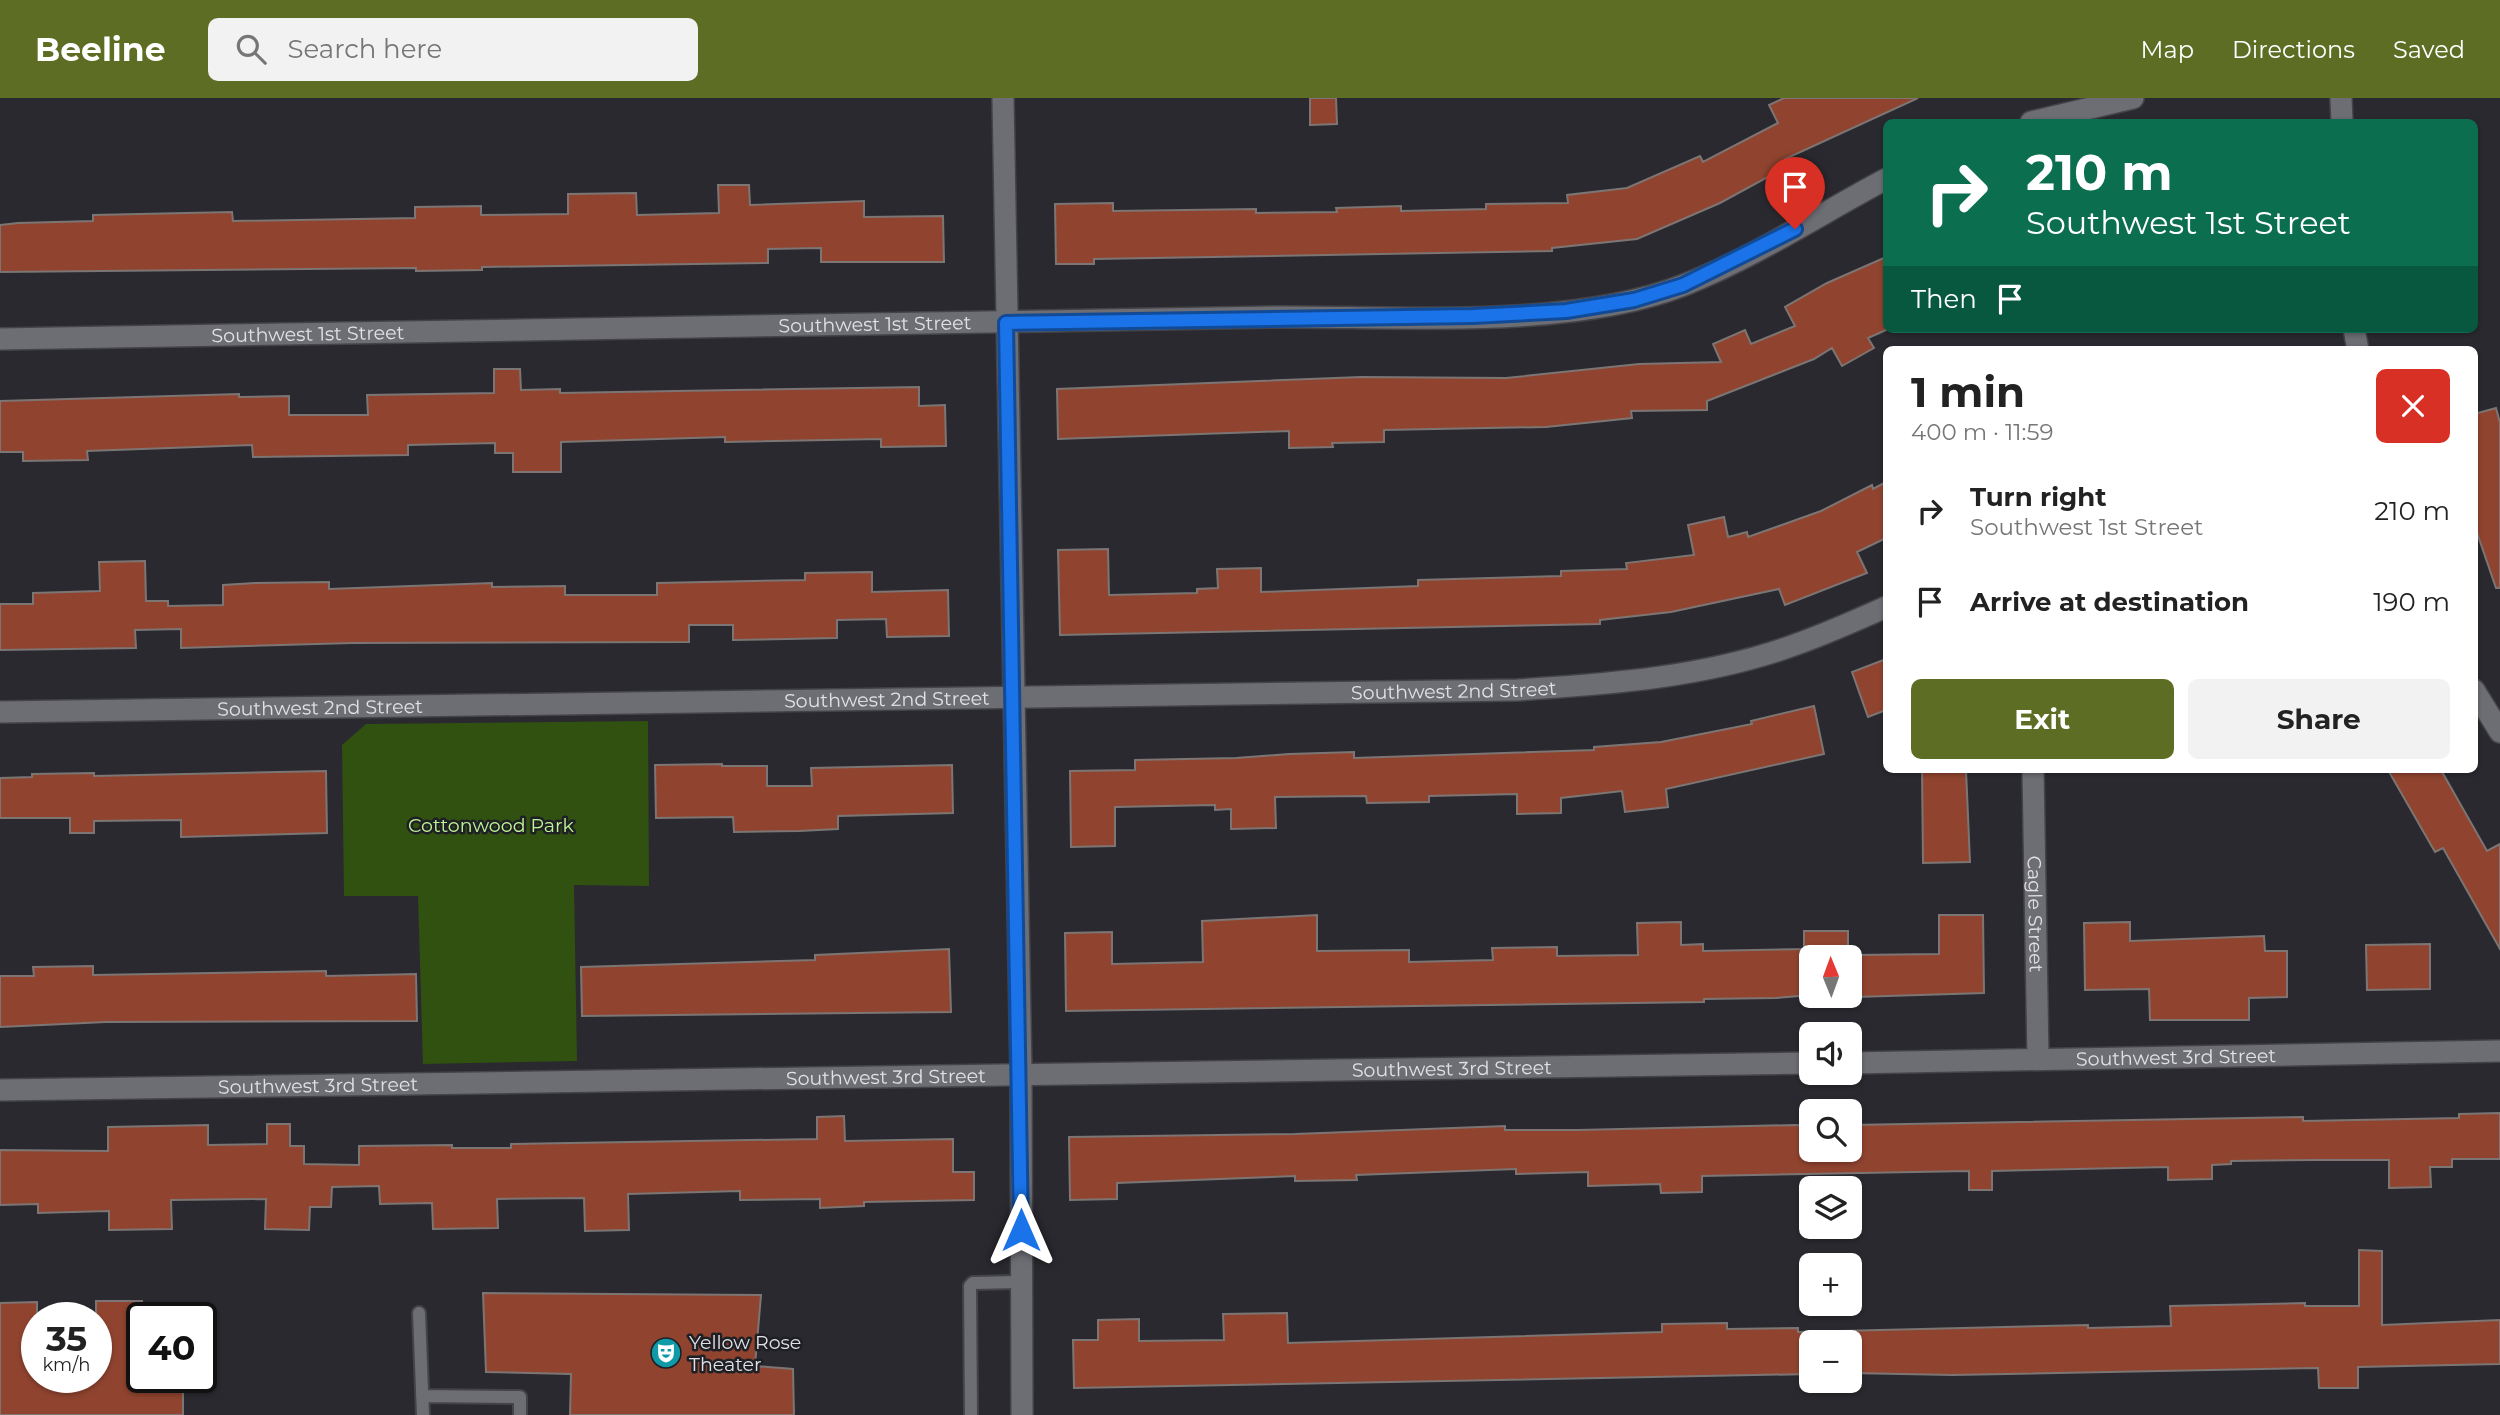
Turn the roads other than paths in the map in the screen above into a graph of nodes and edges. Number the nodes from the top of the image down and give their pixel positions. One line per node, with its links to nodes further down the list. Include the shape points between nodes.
1 (1003, 98): 7 (street)
2 (2133, 98): 4 (street)
3 (2341, 98): 5 (street)
4 (2044, 119)
5 (2342, 119)
6 (1883, 181): 7 (street, Southwest 1st Street, via 1727,266 1683,285 1566,311)
7 (1006, 323): 8 (street, Southwest 1st Street); 11 (street)
8 (0, 339)
9 (1883, 608): 11 (street, Southwest 2nd Street, via 1795,645 1739,660 1659,678 1590,686)
10 (2478, 696): 13 (street)
11 (1012, 698): 12 (street, Southwest 2nd Street); 19 (street)
12 (0, 712)
13 (2500, 732)
14 (2033, 773): 16 (street, Cagle Street)
15 (2500, 1051): 16 (street, Southwest 3rd Street)
16 (2038, 1058): 18 (street, Southwest 3rd Street)
17 (1799, 1063): 19 (street, Southwest 3rd Street)
18 (1862, 1063)
19 (1021, 1073): 20 (street, Southwest 3rd Street); 21 (street)
20 (0, 1090)
21 (1022, 1282): 26 (lane, via 970,1286); 27 (street)
22 (419, 1313): 23 (lane)
23 (422, 1396): 24 (lane); 25 (lane, via 520,1397)
24 (423, 1415)
25 (520, 1415)
26 (971, 1415)
27 (1022, 1415)

